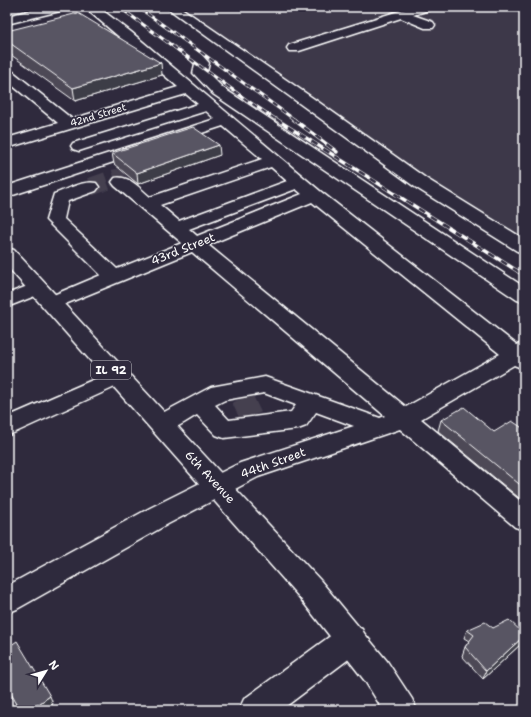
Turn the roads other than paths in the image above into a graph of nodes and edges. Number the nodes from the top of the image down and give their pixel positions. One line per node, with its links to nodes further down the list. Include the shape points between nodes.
1 (60, 7): 7 (street)
2 (128, 7): 32 (street, via 196,57 202,63 200,73 218,91)
3 (172, 7): 28 (street, via 421,183)
4 (425, 7): 6 (street)
5 (92, 13): 12 (street)
6 (401, 14): 8 (street); 10 (street)
7 (10, 17): 9 (street)
8 (429, 25)
9 (27, 27)
10 (294, 48)
11 (9, 78): 15 (street)
12 (189, 88): 13 (street); 15 (street, 42nd Street)
13 (209, 105): 14 (street); 17 (street)
14 (226, 120): 18 (street); 19 (street)
15 (63, 126): 16 (street, 42nd Street); 17 (street)
16 (7, 143)
17 (79, 146): 19 (street)
18 (274, 160): 21 (street); 25 (street)
19 (96, 162): 23 (street)
20 (121, 182): 25 (street)
21 (299, 182): 24 (street); 26 (street)
22 (90, 187): 30 (street, via 60,198 54,220)
23 (7, 192)
24 (314, 195): 27 (street, 43rd Street); 34 (street)
25 (147, 204): 26 (street)
26 (176, 228): 27 (street)
27 (195, 244): 30 (street, 43rd Street); 39 (street)
28 (524, 247)
29 (7, 254): 31 (street, 6th Avenue / IL 92)
30 (114, 277): 31 (street, 43rd Street)
31 (44, 296): 33 (street, 43rd Street); 35 (street, 6th Avenue / IL 92)
32 (524, 296)
33 (7, 300)
34 (521, 356): 39 (street, 44th Street)
35 (118, 377): 40 (street, 6th Avenue / IL 92); 41 (street)
36 (200, 404): 37 (street, via 219,393); 37 (street, via 224,429); 40 (street)
37 (247, 407): 38 (street); 38 (street, via 265,385)
38 (305, 411): 42 (street); 43 (street)
39 (403, 419): 42 (street, 44th Street); 45 (street)
40 (161, 424): 44 (street, 6th Avenue / IL 92)
41 (7, 427)
42 (381, 427): 43 (street, 44th Street)
43 (302, 452): 44 (street, 44th Street, via 249,470)
44 (218, 485): 46 (street, 44th Street); 47 (street, 6th Avenue / IL 92, via 310,589)
45 (524, 519)
46 (7, 600)
47 (351, 640): 48 (street); 49 (street, 6th Avenue / IL 92, via 376,671)
48 (255, 710)
49 (401, 710)

